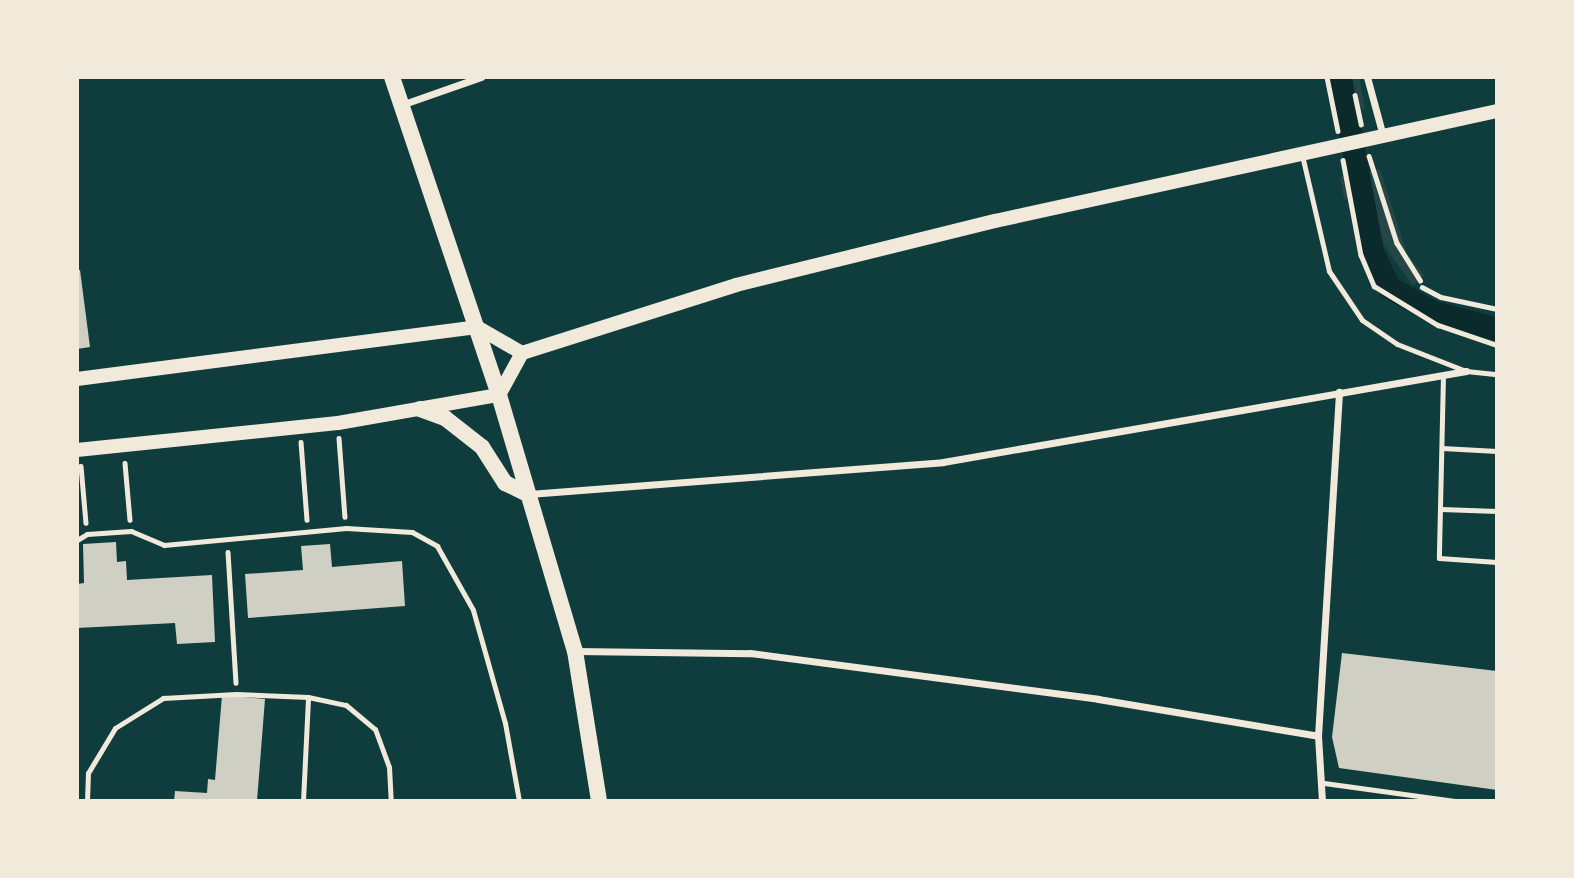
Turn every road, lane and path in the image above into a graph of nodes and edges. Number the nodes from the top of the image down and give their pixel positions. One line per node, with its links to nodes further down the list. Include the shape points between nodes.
1 (392, 77): 6 (main road)
2 (481, 77): 6 (street)
3 (1327, 77): 10 (path)
4 (1367, 77): 8 (street)
5 (1353, 89): 9 (path)
6 (401, 105): 15 (main road)
7 (1497, 111): 8 (main road)
8 (1383, 136): 9 (main road)
9 (1364, 138): 10 (main road); 12 (path, via 1397,243)
10 (1340, 143): 11 (main road); 16 (path, via 1361,255 1374,286 1438,325)
11 (1309, 150): 17 (main road, via 736,285); 18 (lane, via 1329,271 1341,294 1362,320 1397,344)
12 (1420, 280)
13 (1422, 287): 14 (path, via 1441,297)
14 (1497, 309)
15 (477, 327): 17 (main road); 21 (main road); 23 (main road)
16 (1497, 345)
17 (522, 353): 23 (main road)
18 (1466, 371): 19 (lane); 20 (street)
19 (1497, 374)
20 (1443, 375): 22 (street); 28 (lane)
21 (77, 379)
22 (1339, 393): 31 (street, via 943,461); 44 (street)
23 (499, 395): 24 (main road); 31 (main road)
24 (421, 410): 25 (main road); 31 (main road, via 444,418 482,447 506,482)
25 (338, 423): 26 (main road); 34 (path)
26 (300, 427): 27 (main road); 36 (path)
27 (124, 446): 29 (main road); 35 (path)
28 (1442, 448): 30 (lane); 32 (lane)
29 (78, 450): 37 (path)
30 (1497, 451)
31 (528, 494): 41 (main road)
32 (1441, 509): 33 (lane); 40 (lane, via 1439,558)
33 (1497, 511)
34 (346, 528): 36 (lane); 49 (lane, via 412,532 437,547 473,610 505,723)
35 (131, 531): 37 (lane); 39 (lane, via 164,545)
36 (307, 532): 39 (lane)
37 (87, 534): 38 (lane)
38 (77, 540)
39 (227, 540): 42 (path)
40 (1497, 562)
41 (575, 651): 44 (street, via 750,653 1098,699); 50 (main road)
42 (236, 694): 43 (lane); 46 (lane, via 163,698 115,728 88,772)
43 (308, 697): 47 (lane); 48 (lane, via 346,705 375,729 390,767)
44 (1318, 736): 45 (street)
45 (1324, 783): 51 (street); 52 (lane)
46 (87, 801)
47 (303, 801)
48 (391, 801)
49 (519, 801)
50 (599, 801)
51 (1322, 801)
52 (1455, 801)

